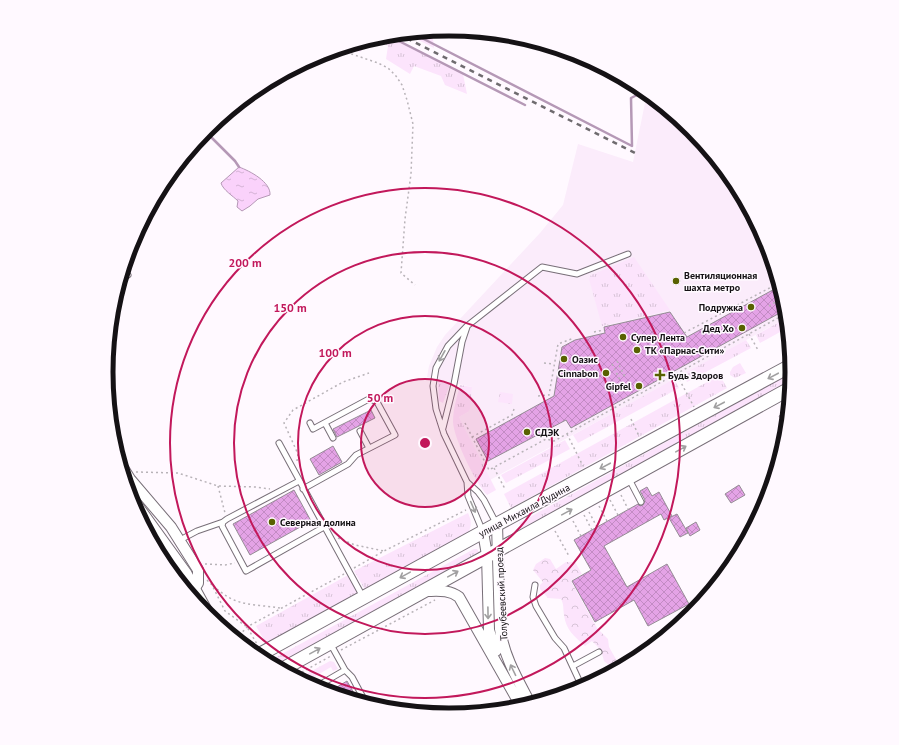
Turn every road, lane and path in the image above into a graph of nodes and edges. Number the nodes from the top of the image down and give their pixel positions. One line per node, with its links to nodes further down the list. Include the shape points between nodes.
1 (346, 52): 3 (path, via 383,66 402,84 413,124 411,174 401,273)
2 (628, 254): 8 (lane, via 577,274 542,267)
3 (415, 285)
4 (775, 286): 12 (path)
5 (778, 300): 6 (path)
6 (769, 306)
7 (781, 316): 14 (path)
8 (467, 326): 34 (lane); 34 (lane, one-way to 34, via 448,346 436,368 433,386 436,409)
9 (732, 326): 13 (path)
10 (604, 330): 11 (path)
11 (594, 332)
12 (684, 334)
13 (717, 334)
14 (749, 334): 16 (path); 23 (path)
15 (574, 338): 19 (path, via 558,344)
16 (758, 350)
17 (617, 361): 24 (path)
18 (544, 363): 19 (path)
19 (554, 364): 27 (path, via 549,395)
20 (612, 364): 25 (path)
21 (786, 368): 67 (street, улица Михаила Дудина, one-way to 67)
22 (369, 373): 45 (path, via 343,382 293,410 284,423 298,454)
23 (676, 374): 28 (path); 36 (path)
24 (625, 377)
25 (620, 380)
26 (785, 392): 47 (street, one-way to 26)
27 (538, 396)
28 (694, 408)
29 (514, 409): 37 (path, via 512,416)
30 (631, 420): 39 (path)
31 (310, 422): 32 (lane, via 313,429)
32 (324, 423): 38 (lane); 41 (lane, via 367,400 375,400 395,435)
33 (465, 423): 37 (path)
34 (443, 429): 49 (lane)
35 (360, 431): 41 (lane)
36 (567, 434): 43 (path, via 554,441 546,439); 44 (path)
37 (472, 437): 43 (path, via 489,470)
38 (333, 438)
39 (640, 438)
40 (279, 443): 45 (lane)
41 (369, 448): 51 (lane, via 356,455 348,464)
42 (126, 467): 50 (path, via 178,473)
43 (494, 468): 52 (path)
44 (585, 468)
45 (295, 474): 48 (lane)
46 (129, 476): 76 (street)
47 (628, 478): 56 (lane); 78 (street, one-way to 47)
48 (299, 481): 51 (lane); 53 (lane)
49 (467, 482): 67 (lane, via 484,500); 72 (lane, one-way to 72, via 468,496)
50 (218, 486): 53 (path, via 256,487); 64 (path)
51 (303, 489): 68 (lane)
52 (505, 489)
53 (280, 491): 64 (lane)
54 (621, 495): 58 (path)
55 (610, 500): 61 (path)
56 (641, 502)
57 (599, 506): 66 (path)
58 (628, 509)
59 (620, 510): 61 (path)
60 (589, 512): 69 (path)
61 (617, 512): 63 (path)
62 (584, 515): 70 (path)
63 (618, 515)
64 (225, 521): 76 (lane); 80 (lane, via 222,526)
65 (573, 521): 75 (path)
66 (608, 521)
67 (497, 524): 72 (street, улица Михаила Дудина); 78 (street, Толубеевский проезд)
68 (324, 527): 74 (lane); 80 (lane, via 246,571)
69 (597, 527)
70 (592, 530)
71 (555, 531): 79 (path)
72 (483, 532): 78 (street, Толубеевский проезд); 87 (street, улица Михаила Дудина, one-way to 87)
73 (155, 534): 82 (main road)
74 (328, 534): 77 (path, via 355,545); 87 (lane)
75 (581, 536)
76 (180, 540): 81 (street)
77 (384, 551)
78 (493, 552): 86 (street, one-way to 78); 98 (street, Толубеевский проезд, one-way to 98, via 489,630); 102 (street, Толубеевский проезд, one-way to 78, via 508,660 502,642)
79 (569, 556)
80 (241, 562): 81 (path)
81 (196, 566): 83 (path); 85 (street, via 198,583)
82 (189, 584)
83 (212, 585): 89 (path, via 229,598 249,604); 90 (path, via 225,611 247,627)
84 (535, 585): 94 (lane, via 533,597 536,606)
85 (194, 590)
86 (423, 591): 91 (street); 98 (street, Толубеевский проезд, via 449,591 459,597)
87 (364, 598): 92 (street, улица Михаила Дудина)
88 (438, 599): 91 (path)
89 (280, 608)
90 (255, 646)
91 (333, 648): 95 (street, one-way to 91); 96 (lane); 97 (path)
92 (260, 650)
93 (599, 652): 94 (lane)
94 (573, 666): 99 (lane)
95 (288, 667)
96 (345, 670): 100 (lane); 101 (lane, via 352,676)
97 (299, 673)
98 (505, 676): 103 (street, Толубеевский проезд)
99 (580, 682)
100 (322, 683)
101 (364, 698)
102 (528, 700)
103 (519, 702)

